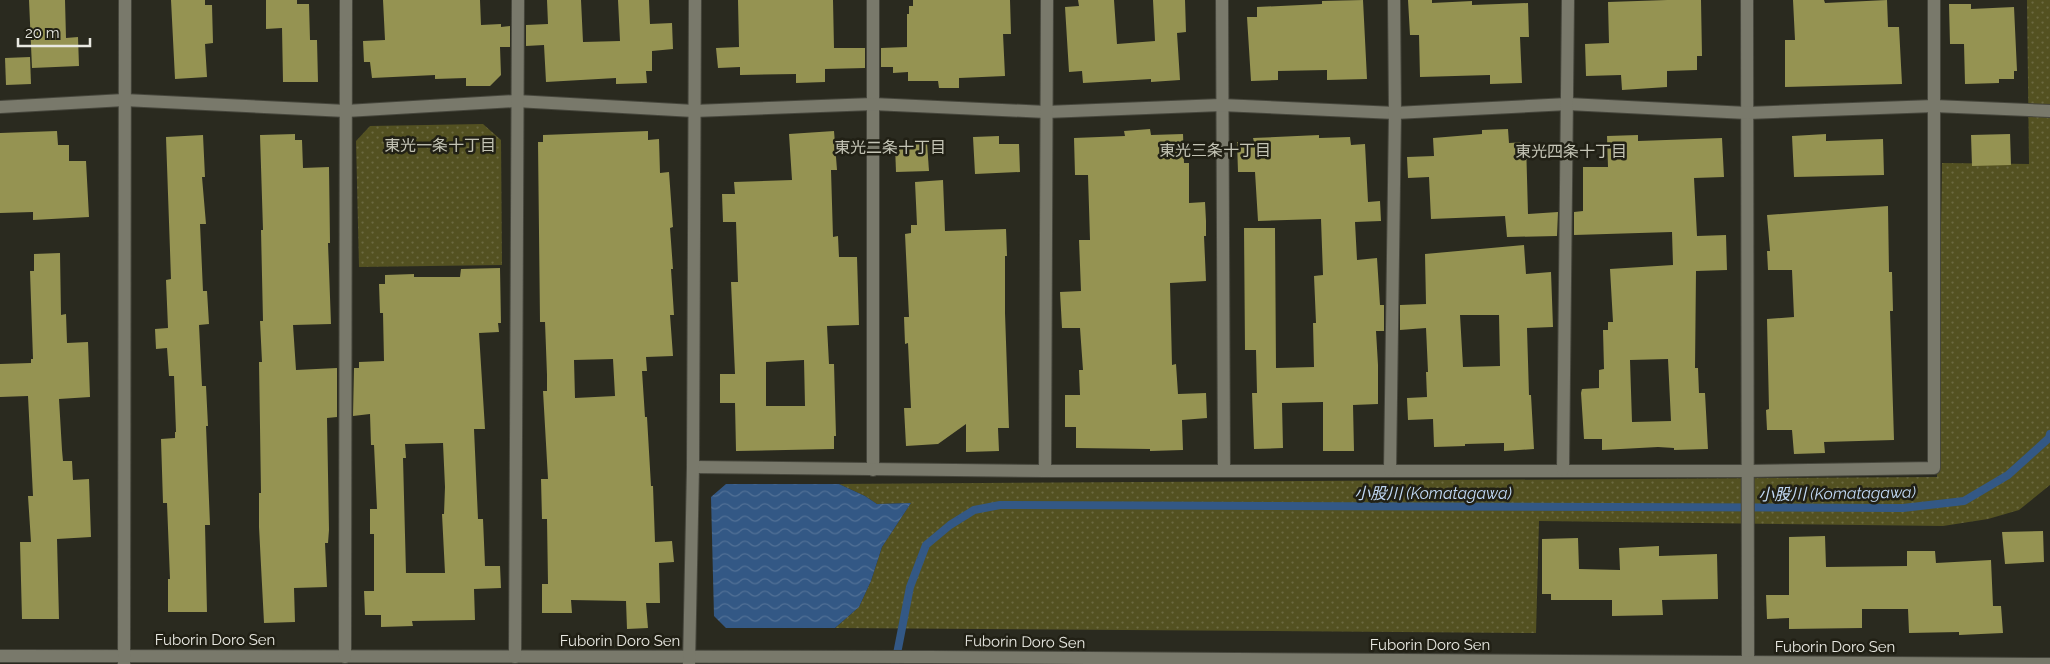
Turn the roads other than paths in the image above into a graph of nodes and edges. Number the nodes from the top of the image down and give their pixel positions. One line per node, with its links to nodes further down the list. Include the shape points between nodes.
1 (125, 0): 12 (street)
2 (346, 0): 19 (street)
3 (518, 0): 13 (street)
4 (695, 0): 20 (street)
5 (873, 0): 14 (street)
6 (1047, 0): 22 (street)
7 (1222, 0): 16 (street)
8 (1394, 0): 23 (street)
9 (1568, 0): 15 (street)
10 (1747, 0): 24 (street)
11 (1934, 0): 17 (street)
12 (124, 100): 18 (street); 19 (street); 35 (street)
13 (516, 101): 19 (street); 20 (street); 34 (street)
14 (873, 104): 20 (street); 22 (street); 26 (street)
15 (1568, 104): 23 (street); 24 (street); 28 (street)
16 (1221, 105): 22 (street); 23 (street); 30 (street)
17 (1934, 106): 21 (street); 24 (street); 31 (street, via 1934,468)
18 (0, 107)
19 (346, 111): 33 (street)
20 (694, 111): 25 (street)
21 (2045, 111)
22 (1046, 112): 29 (street)
23 (1395, 113): 27 (street)
24 (1747, 113): 31 (street)
25 (693, 467): 26 (street); 37 (street)
26 (873, 470): 29 (street)
27 (1390, 470): 28 (street); 30 (street)
28 (1564, 470): 31 (street)
29 (1045, 471): 30 (street)
30 (1224, 471)
31 (1747, 471): 41 (street)
32 (0, 656): 35 (street, Fuborin Doro Sen)
33 (352, 659): 34 (street, Fuborin Doro Sen); 35 (street, Fuborin Doro Sen)
34 (519, 659): 37 (street, Fuborin Doro Sen)
35 (124, 660)
36 (928, 660): 37 (street, Fuborin Doro Sen, via 871,657); 38 (street, Fuborin Doro Sen)
37 (689, 661)
38 (1116, 662): 39 (street, Fuborin Doro Sen)
39 (1307, 662): 40 (street, Fuborin Doro Sen)
40 (1567, 663): 42 (street, Fuborin Doro Sen)
41 (1748, 663): 42 (street, Fuborin Doro Sen); 43 (street, Fuborin Doro Sen)
42 (1734, 664)
43 (1917, 664): 44 (street, Fuborin Doro Sen)
44 (2050, 664)

